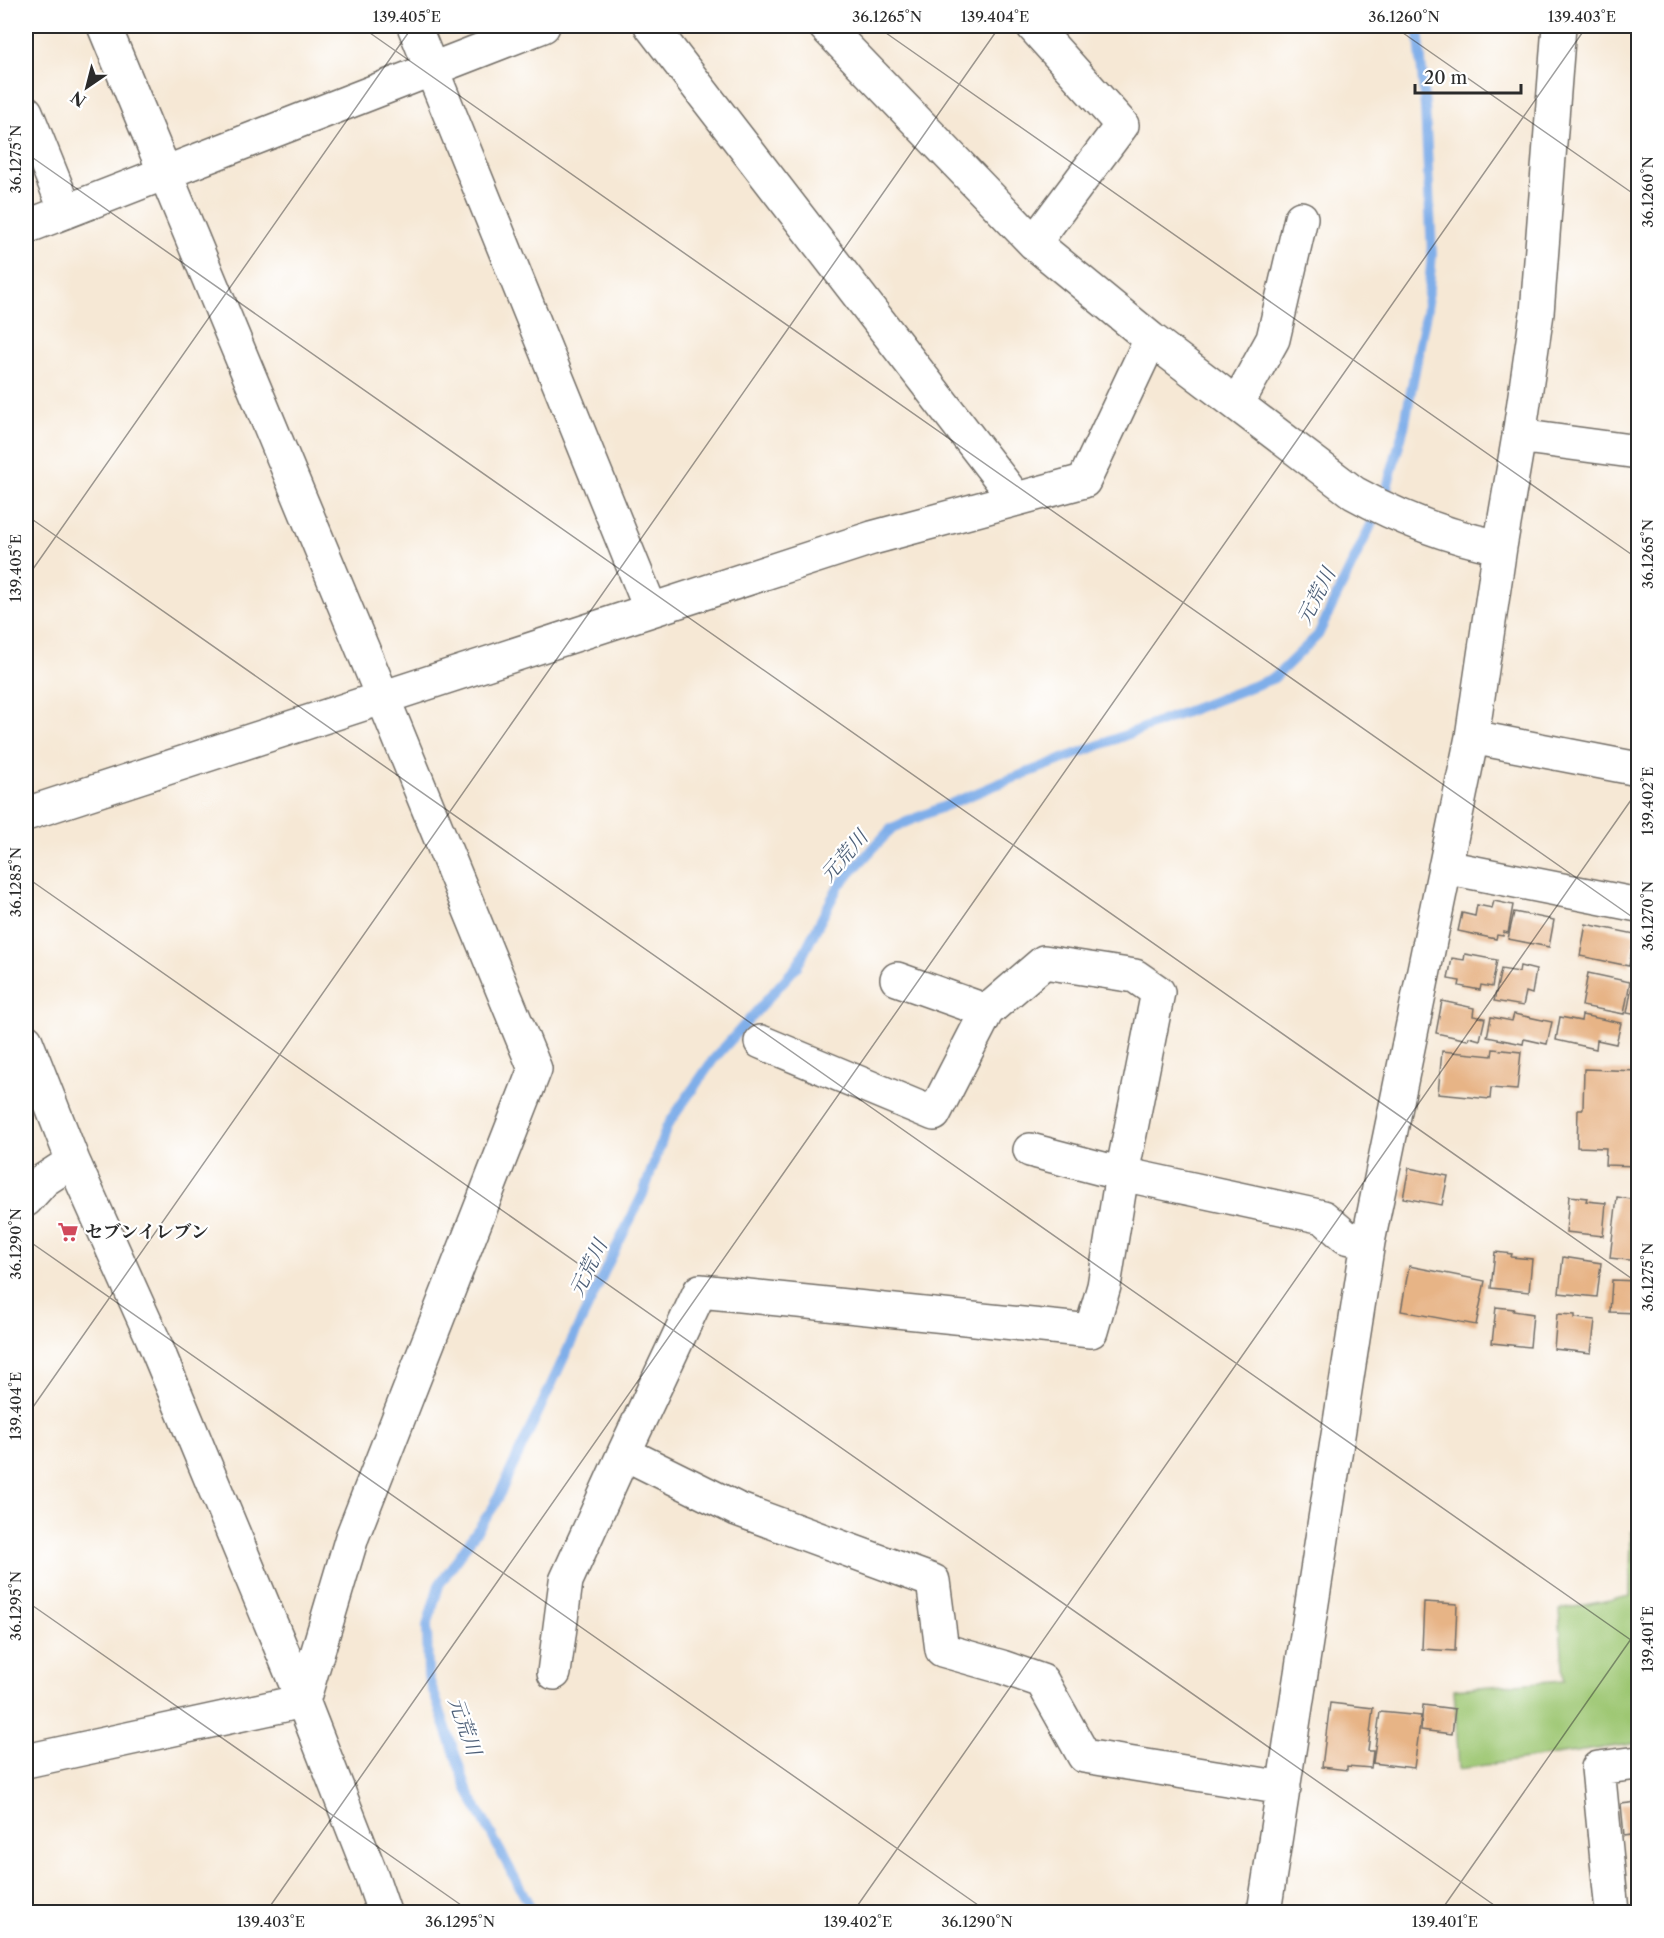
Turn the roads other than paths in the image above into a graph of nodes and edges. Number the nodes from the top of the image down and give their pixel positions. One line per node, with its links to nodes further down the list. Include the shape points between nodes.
1 (104, 26): 10 (street)
2 (414, 26): 8 (street)
3 (543, 26): 8 (street)
4 (651, 26): 19 (street)
5 (825, 26): 14 (street)
6 (1033, 26): 14 (street, via 1122,125)
7 (1559, 26): 17 (street, via 1537,313)
8 (433, 69): 10 (street); 21 (street)
9 (26, 112): 11 (street)
10 (163, 172): 11 (street); 22 (street)
11 (66, 211): 13 (street)
12 (1301, 218): 16 (street, via 1273,339)
13 (26, 227)
14 (1034, 243): 15 (street)
15 (1151, 339): 16 (street); 19 (street, via 1084,480)
16 (1237, 404): 20 (street, via 1354,493 1384,510 1471,541)
17 (1519, 436): 18 (street); 20 (street)
18 (1638, 452)
19 (1016, 499): 21 (street, via 872,538)
20 (1500, 547): 23 (street)
21 (651, 610): 22 (street)
22 (384, 698): 25 (street); 40 (street, via 535,1069 352,1537)
23 (1472, 737): 24 (street); 26 (street)
24 (1638, 769)
25 (26, 814)
26 (1445, 867): 27 (street); 37 (street)
27 (1638, 905)
28 (897, 979): 29 (street)
29 (987, 1011): 31 (street, via 934,1114); 35 (street, via 1044,962 1135,976 1158,992)
30 (26, 1041): 32 (street)
31 (761, 1042)
32 (33, 1080): 34 (street)
33 (1030, 1150): 35 (street)
34 (73, 1161): 36 (street, via 44,1180); 40 (street, via 152,1336)
35 (1122, 1174): 37 (street, via 1323,1217 1346,1237); 38 (street, via 1104,1286 1091,1331 700,1291)
36 (26, 1200)
37 (1368, 1242): 43 (street)
38 (624, 1453): 39 (street, via 566,1581); 43 (street, via 737,1509 933,1581 942,1650 1042,1681 1084,1756)
39 (554, 1673)
40 (303, 1701): 41 (street); 44 (street)
41 (26, 1761)
42 (1638, 1763): 46 (street, via 1598,1768)
43 (1284, 1788): 45 (street)
44 (384, 1912)
45 (1264, 1912)
46 (1612, 1912)

